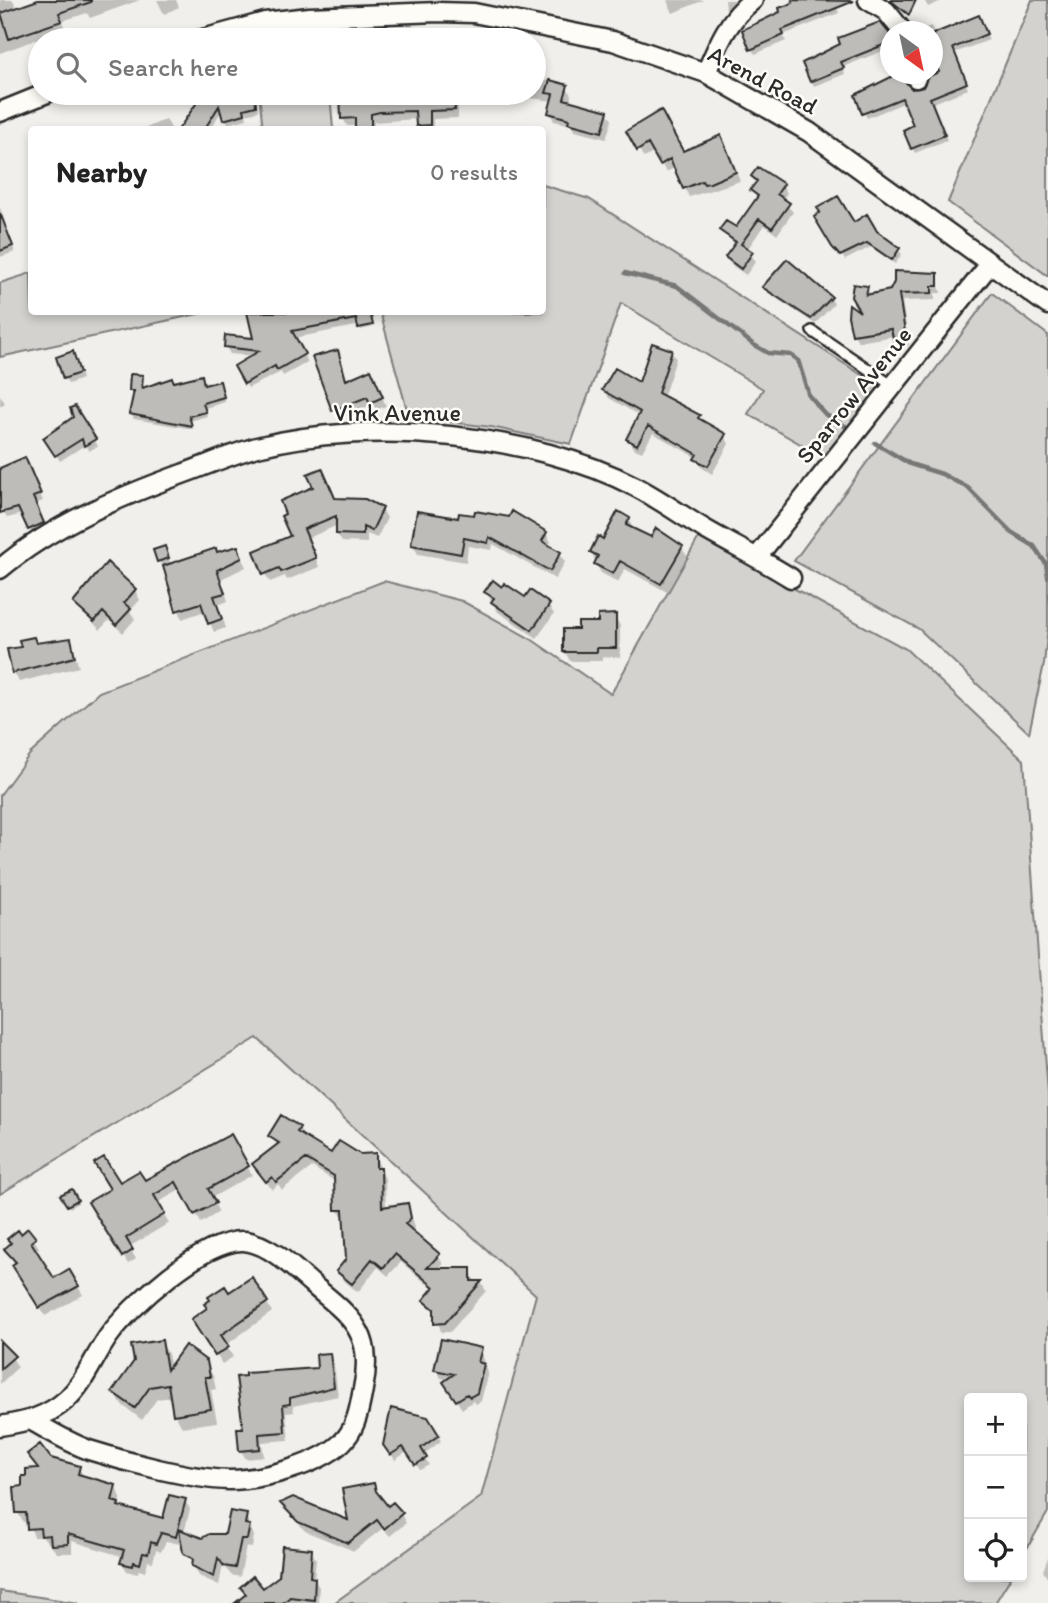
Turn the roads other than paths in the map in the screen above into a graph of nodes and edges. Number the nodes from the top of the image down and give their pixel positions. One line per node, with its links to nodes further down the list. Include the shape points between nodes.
1 (753, 0): 6 (street, via 723,35)
2 (869, 0): 4 (street)
3 (474, 7): 5 (street, Arend Road, via 309,17); 6 (street, Arend Road, via 613,41)
4 (894, 21)
5 (243, 28)
6 (706, 73): 9 (street, Arend Road, via 809,132)
7 (28, 101): 8 (street)
8 (0, 112)
9 (990, 264): 10 (street, Arend Road); 12 (street, Sparrow Avenue)
10 (1048, 305)
11 (813, 331): 12 (lane)
12 (893, 386): 13 (street, Sparrow Avenue)
13 (757, 557): 14 (street, Vink Avenue, via 603,472 464,436 392,433 335,435 257,447 110,502); 15 (street, Vink Avenue)
14 (2, 564)
15 (791, 578)
16 (32, 1421): 16 (street, via 68,1398 109,1336 137,1305 173,1275 229,1244 257,1244 304,1277 351,1319 366,1353 359,1410 346,1439 327,1454 268,1475 230,1480 201,1477 87,1449); 17 (street)
17 (0, 1426)

